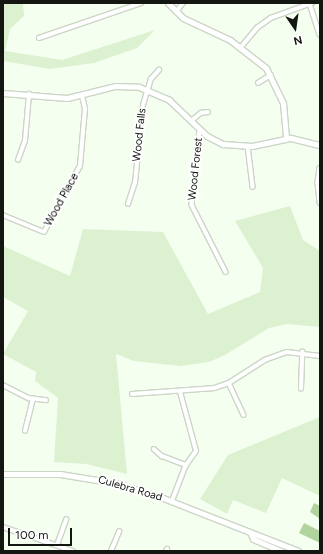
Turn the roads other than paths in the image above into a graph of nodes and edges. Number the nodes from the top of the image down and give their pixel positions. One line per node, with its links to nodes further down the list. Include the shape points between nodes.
1 (141, 3): 7 (street)
2 (168, 3): 5 (street)
3 (184, 3): 5 (street)
4 (311, 3): 6 (street); 8 (street, via 264,23)
5 (176, 12): 8 (street, via 192,23)
6 (320, 34)
7 (39, 38)
8 (241, 47): 10 (street)
9 (159, 70): 12 (street, Wood Falls)
10 (271, 75): 11 (street); 19 (street, via 283,103)
11 (258, 83)
12 (148, 89): 15 (street, via 119,86); 17 (street, via 169,100); 26 (street, Wood Falls, via 142,111 135,183)
13 (3, 93): 14 (street)
14 (29, 94): 15 (street, via 56,98); 22 (street, via 25,141)
15 (82, 96): 27 (street, Wood Place, via 85,109 80,166 44,232)
16 (208, 112): 17 (street, Wood Forest, via 201,113)
17 (191, 121): 18 (street)
18 (200, 130): 21 (street, via 223,144); 28 (street, Wood Forest, via 196,143 192,209)
19 (286, 138): 20 (street); 21 (street)
20 (320, 145)
21 (248, 146): 24 (street)
22 (18, 160)
23 (320, 168): 25 (street)
24 (253, 187)
25 (320, 203)
26 (128, 204)
27 (3, 215)
28 (226, 272)
29 (302, 352): 30 (street); 31 (street, via 287,352 265,360); 33 (street)
30 (320, 356)
31 (229, 383): 34 (street); 38 (street)
32 (3, 384): 36 (street)
33 (301, 389)
34 (180, 392): 35 (street); 41 (street, via 196,451)
35 (132, 394)
36 (32, 399): 37 (street); 39 (street)
37 (46, 400)
38 (244, 415)
39 (25, 431)
40 (154, 449): 41 (street, via 162,456)
41 (186, 465): 43 (street)
42 (3, 474): 43 (street, Culebra Road, via 79,476 117,484)
43 (172, 501): 47 (street, Culebra Road)
44 (66, 520): 48 (street)
45 (3, 528): 48 (street)
46 (119, 532): 50 (street)
47 (251, 534): 51 (street, Culebra Road, via 253,539); 52 (street, Culebra Road)
48 (57, 546): 49 (street)
49 (73, 551)
50 (111, 551)
51 (281, 551)
52 (298, 551)

